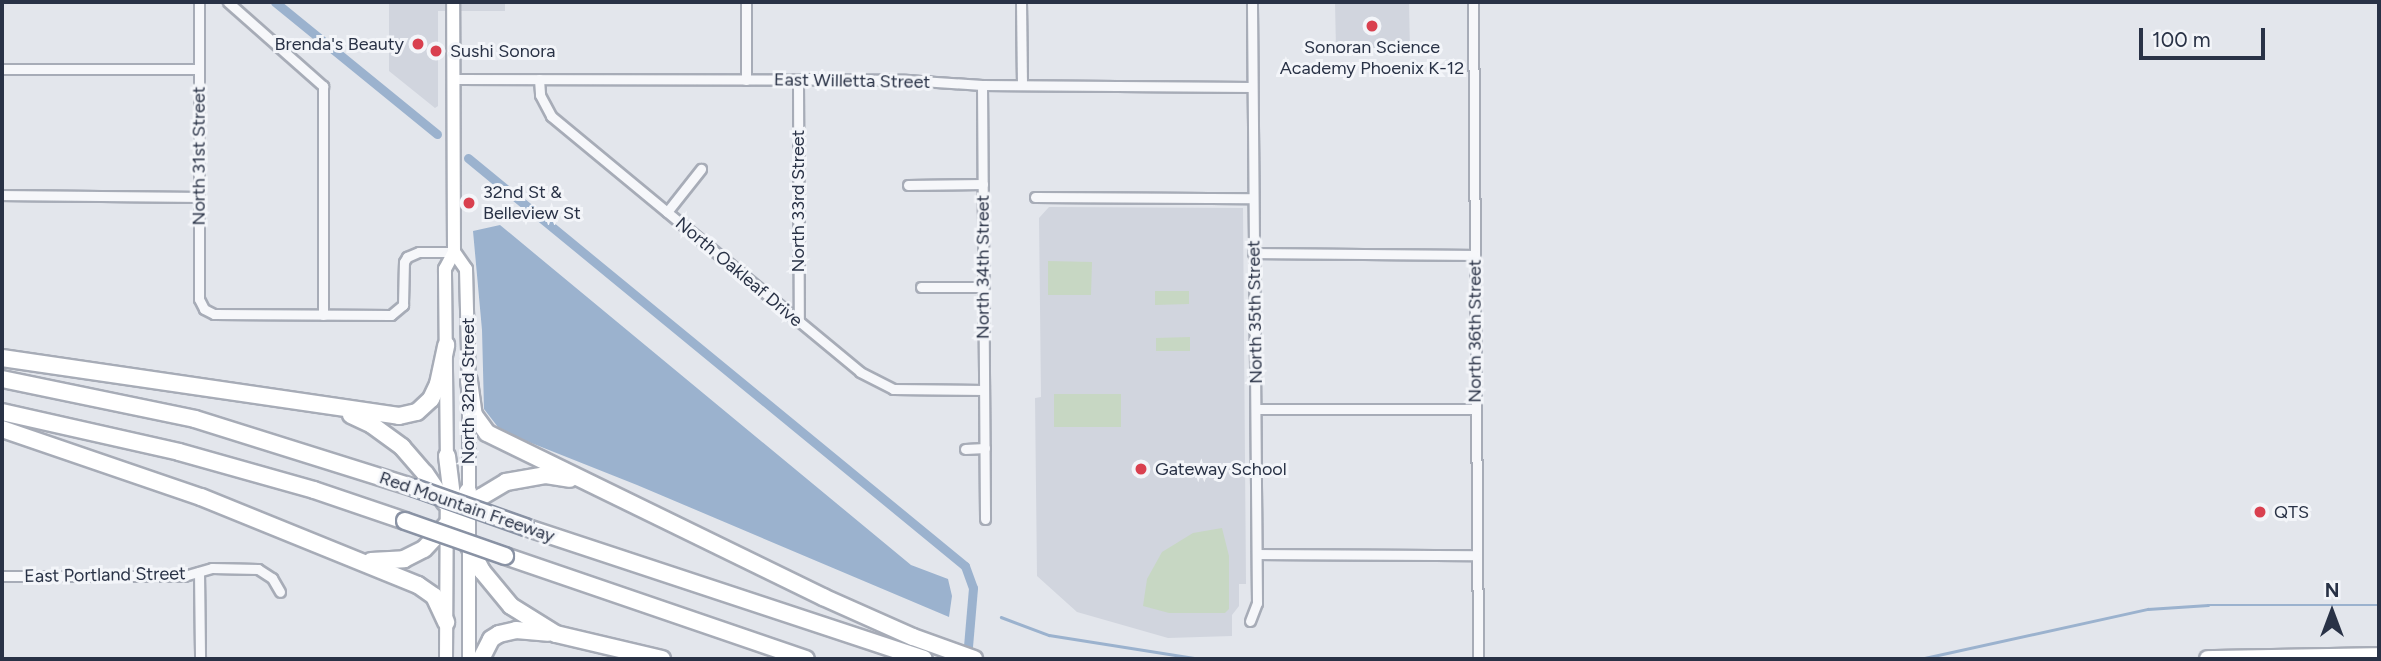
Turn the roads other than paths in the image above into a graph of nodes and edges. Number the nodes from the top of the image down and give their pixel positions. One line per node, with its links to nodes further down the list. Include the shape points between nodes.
1 (199, 2): 9 (street, North 31st Street)
2 (228, 2): 30 (street, via 323,86)
3 (453, 2): 10 (main road, North 32nd Street)
4 (746, 2): 12 (street)
5 (1021, 2): 15 (street)
6 (1252, 2): 16 (street, North 35th Street)
7 (1473, 2): 27 (street, North 36th Street)
8 (2, 69): 9 (street)
9 (199, 69): 21 (street, North 31st Street)
10 (452, 79): 11 (street, East Willetta Street); 25 (main road, North 32nd Street)
11 (540, 79): 12 (street, East Willetta Street); 24 (street, North Oakleaf Drive, via 540,95 551,116)
12 (746, 80): 13 (street, East Willetta Street)
13 (798, 80): 14 (street, East Willetta Street); 31 (street, North 33rd Street)
14 (982, 85): 15 (street, East Willetta Street); 18 (street, North 34th Street)
15 (1023, 85): 16 (street, East Willetta Street)
16 (1252, 87): 23 (street, North 35th Street)
17 (701, 169): 24 (street)
18 (982, 184): 19 (street); 29 (street, North 34th Street)
19 (908, 185)
20 (2, 195): 21 (street)
21 (199, 197): 30 (street, North 31st Street, via 199,299 204,309 214,314)
22 (1035, 197): 23 (street)
23 (1253, 198): 26 (street, North 35th Street)
24 (667, 212): 31 (street, North Oakleaf Drive)
25 (454, 252): 30 (street, via 419,252 407,257 403,305 391,315); 32 (main road, North 32nd Street, via 446,269); 35 (main road, North 32nd Street, via 466,269)
26 (1253, 253): 27 (street); 38 (street, North 35th Street)
27 (1474, 255): 39 (street, North 36th Street)
28 (921, 287): 29 (street)
29 (983, 287): 36 (street, North 34th Street)
30 (323, 315)
31 (799, 322): 36 (street, North Oakleaf Drive, via 860,372 893,389)
32 (446, 345): 37 (highway, via 436,390 417,412 390,415); 44 (main road, North 32nd Street)
33 (2, 358): 37 (highway)
34 (2, 379): 61 (highway, Red Mountain Freeway, bridge, via 195,419)
35 (469, 381): 45 (highway, via 474,415 487,433); 46 (main road, North 32nd Street)
36 (984, 390): 42 (street, North 34th Street)
37 (322, 405): 48 (highway, via 356,416 387,435 416,461)
38 (1257, 409): 39 (street); 50 (street, North 35th Street)
39 (1475, 409): 51 (street, North 36th Street)
40 (2, 412): 67 (highway, Red Mountain Freeway, bridge, via 314,490)
41 (2, 429): 52 (highway, via 178,488)
42 (985, 448): 43 (street); 47 (street, North 34th Street)
43 (965, 449)
44 (447, 456): 48 (highway)
45 (589, 485): 48 (highway, via 546,475 520,478 492,489); 68 (highway, via 914,637)
46 (468, 491): 48 (highway)
47 (985, 519)
48 (454, 520): 49 (highway); 52 (highway, via 424,549 404,559 380,562); 54 (highway); 58 (main road)
49 (468, 546): 54 (main road); 59 (highway, via 511,606)
50 (1257, 554): 51 (street); 57 (street, North 35th Street, via 1257,603)
51 (1476, 555): 69 (street, North 36th Street)
52 (351, 557): 58 (highway, via 429,592)
53 (199, 572): 55 (street, East Portland Street, via 184,576); 56 (street, East Portland Street, via 258,569 272,578); 62 (street)
54 (469, 575): 64 (main road)
55 (2, 576)
56 (280, 592)
57 (1250, 621)
58 (446, 622): 63 (main road)
59 (556, 634): 65 (highway, via 507,631 491,639); 66 (highway)
60 (2379, 656): 70 (highway)
61 (917, 657)
62 (200, 659)
63 (446, 659)
64 (469, 659)
65 (481, 659)
66 (662, 659)
67 (806, 659)
68 (974, 659)
69 (1478, 659)
70 (2208, 659)

